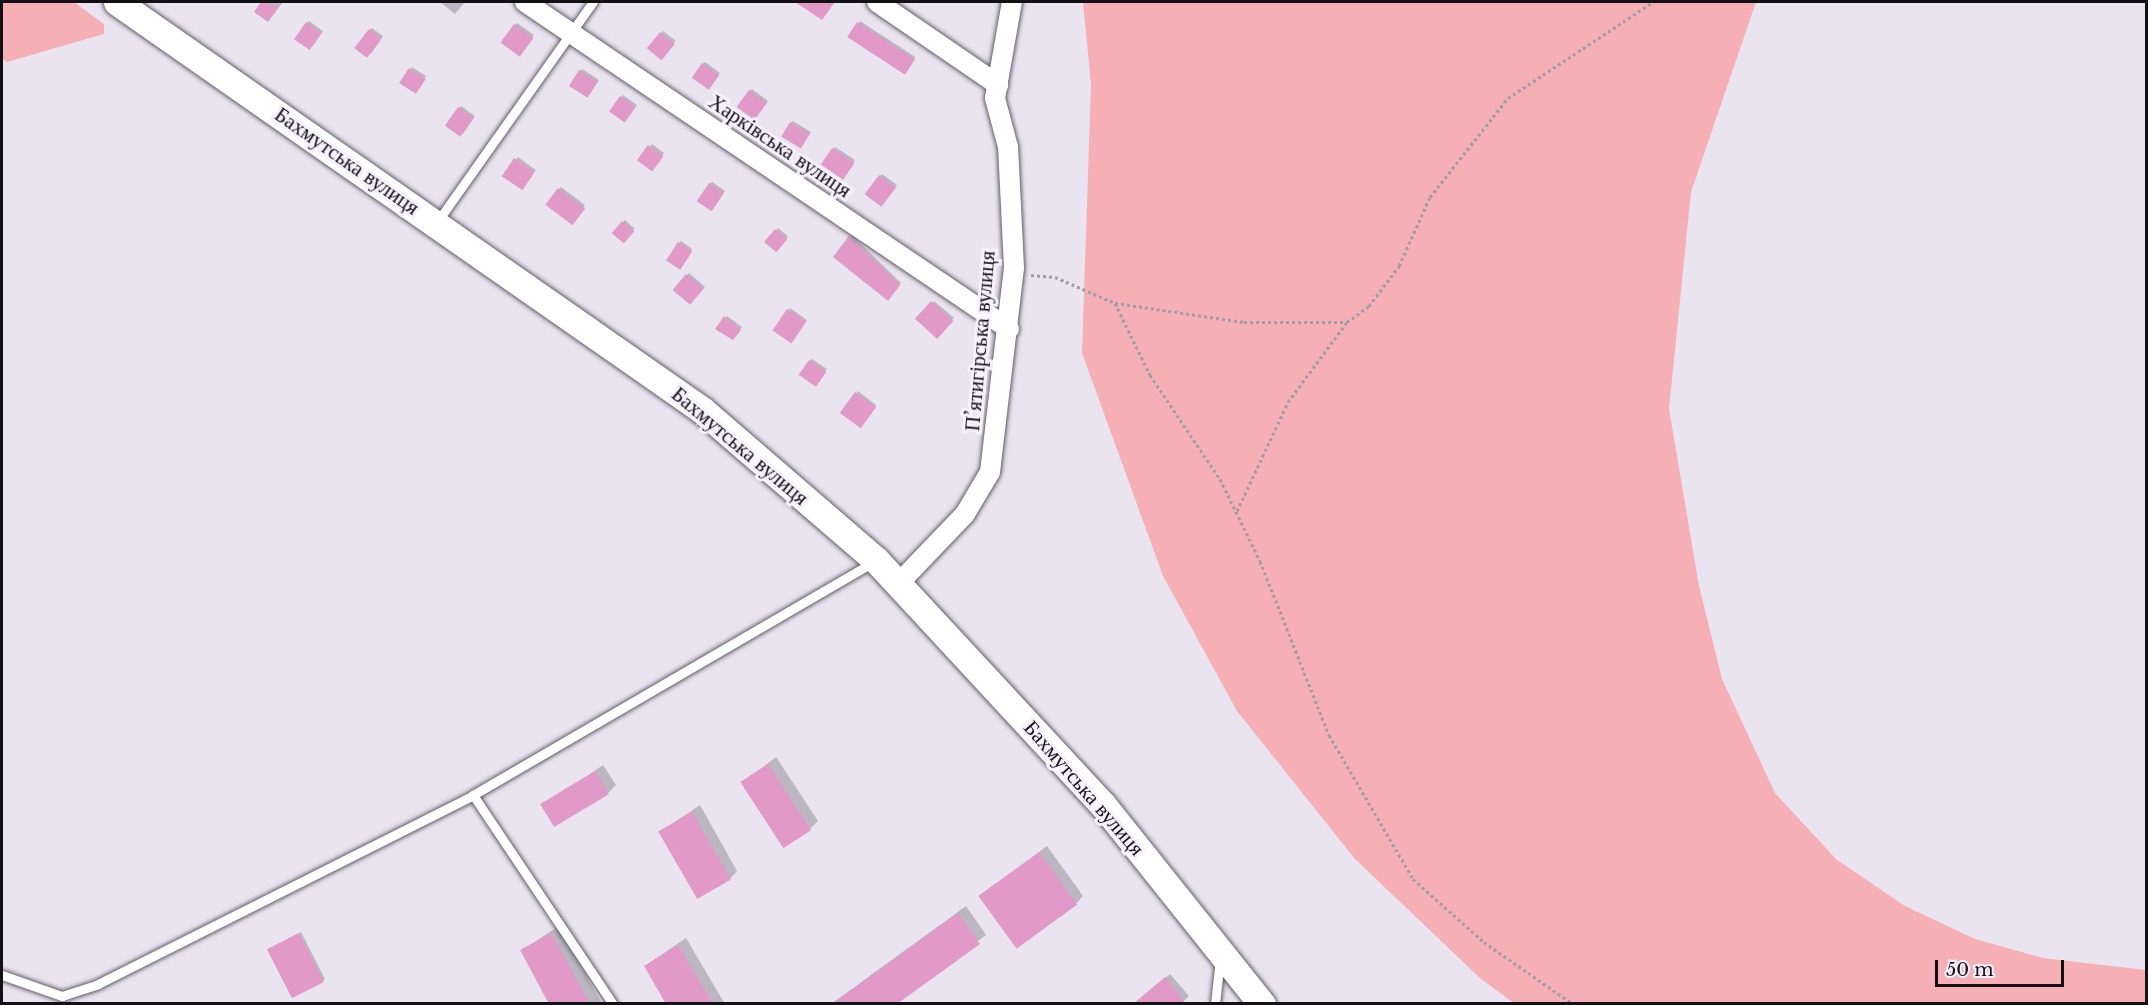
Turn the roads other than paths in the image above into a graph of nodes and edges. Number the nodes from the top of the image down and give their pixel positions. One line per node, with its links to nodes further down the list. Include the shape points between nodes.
1 (117, 2): 8 (main road, Бахмутська вулиця)
2 (525, 2): 6 (street, Харківська вулиця)
3 (593, 2): 6 (lane)
4 (878, 2): 7 (street)
5 (1012, 2): 7 (street, П’ятигірська вулиця)
6 (572, 34): 8 (lane); 9 (street, Харківська вулиця)
7 (998, 85): 9 (street, П’ятигірська вулиця, via 995,98 1008,147 1013,276)
8 (436, 222): 10 (main road, Бахмутська вулиця, via 702,410)
9 (1009, 329): 11 (street, П’ятигірська вулиця, via 990,472 965,514)
10 (876, 560): 11 (main road, Бахмутська вулиця); 12 (lane)
11 (900, 582): 13 (main road, Бахмутська вулиця, via 1103,805)
12 (472, 795): 14 (lane, via 98,984 62,996); 15 (lane)
13 (1221, 954): 16 (lane); 17 (main road, Бахмутська вулиця)
14 (2, 975)
15 (613, 1004)
16 (1215, 1004)
17 (1263, 1004)

